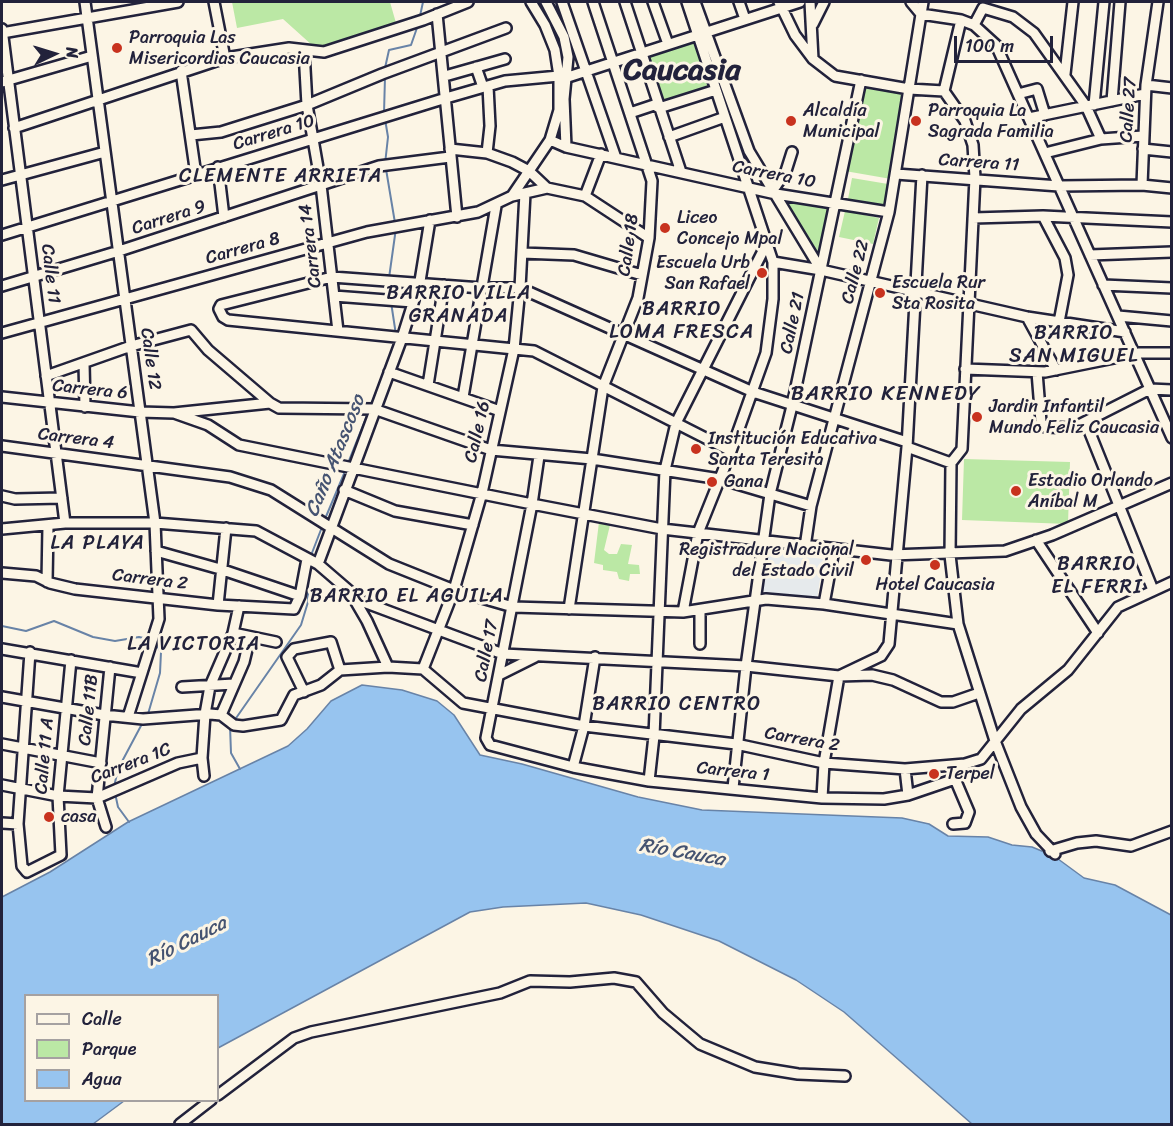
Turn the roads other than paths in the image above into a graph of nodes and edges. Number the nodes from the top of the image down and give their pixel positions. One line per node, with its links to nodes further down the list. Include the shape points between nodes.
1 (85, 2): 26 (street, Calle 12)
2 (176, 2): 26 (street)
3 (214, 2): 39 (street)
4 (463, 2): 24 (street)
5 (531, 2): 48 (street, via 545,25)
6 (546, 2): 48 (street, via 564,37)
7 (562, 2): 45 (street)
8 (593, 2): 42 (street, Calle 18)
9 (625, 2): 37 (street)
10 (653, 2): 34 (street)
11 (687, 2): 33 (street)
12 (695, 2): 33 (street)
13 (739, 2): 27 (street)
14 (800, 2): 23 (street, Carrera 10)
15 (810, 2): 30 (street)
16 (824, 2): 30 (street)
17 (911, 2): 25 (street)
18 (922, 2): 25 (street, Calle 22)
19 (1073, 2): 46 (street)
20 (1104, 2): 62 (street)
21 (1120, 2): 59 (street)
22 (1158, 2): 55 (street, Calle 27)
23 (780, 5): 27 (street, Carrera 10); 41 (street)
24 (437, 14): 35 (street, via 324,52); 36 (street)
25 (921, 14): 28 (street); 53 (street, Calle 22)
26 (87, 16): 32 (street); 38 (street, Calle 12)
27 (745, 19): 33 (street, Carrera 10)
28 (961, 20): 29 (street); 56 (street)
29 (974, 25): 46 (street, via 983,8 1013,17 1034,33); 57 (street, via 996,45)
30 (812, 26): 41 (street)
31 (506, 28): 36 (street)
32 (2, 31): 50 (street, Calle 11)
33 (702, 33): 34 (street, Carrera 10); 54 (street); 101 (street, via 748,151)
34 (668, 44): 37 (street, Carrera 10)
35 (304, 51): 39 (street, via 269,50); 61 (street, Carrera 14)
36 (441, 52): 47 (street); 61 (street)
37 (642, 53): 42 (street, Carrera 10); 63 (street)
38 (92, 56): 50 (street); 60 (street, Calle 12)
39 (225, 58): 44 (street)
40 (505, 59): 43 (street)
41 (813, 59): 49 (street, via 835,76)
42 (614, 62): 45 (street, Carrera 10); 64 (street, Calle 18)
43 (476, 67): 47 (street); 51 (street)
44 (181, 71): 60 (street); 69 (street)
45 (586, 71): 48 (street, Carrera 10); 84 (street)
46 (1065, 74): 62 (street)
47 (445, 76): 58 (street)
48 (564, 76): 51 (street, Carrera 10, via 505,81); 74 (street); 75 (street)
49 (861, 80): 53 (street); 106 (street, Calle 21)
50 (5, 81): 68 (street, Calle 11)
51 (485, 87): 58 (street, Carrera 10); 81 (street, via 490,126)
52 (1172, 88): 55 (street)
53 (909, 89): 56 (street); 90 (street, Calle 22)
54 (716, 90): 63 (street); 66 (street)
55 (1145, 90): 59 (street); 70 (street, Calle 27)
56 (944, 91): 93 (street, via 965,122 973,145)
57 (1018, 94): 65 (street, via 1037,89); 67 (street)
58 (446, 98): 72 (street, Carrera 10); 80 (street)
59 (1112, 101): 62 (street)
60 (98, 102): 68 (street); 77 (street, Calle 12)
61 (307, 105): 69 (street, via 221,132); 72 (street, Carrera 14)
62 (1090, 106): 65 (street); 73 (street)
63 (659, 108): 64 (street, via 654,105); 71 (street)
64 (630, 113): 85 (street, Calle 18)
65 (1046, 115): 67 (street)
66 (725, 117): 71 (street); 98 (street)
67 (1029, 118): 82 (street)
68 (14, 128): 91 (street, Calle 11)
69 (191, 135): 89 (street)
70 (1143, 136): 73 (street); 76 (street, Calle 27)
71 (669, 137): 88 (street)
72 (312, 138): 86 (street, Carrera 10); 95 (street, Carrera 14)
73 (1101, 138): 82 (street)
74 (550, 140): 75 (street, Carrera 10); 87 (street)
75 (566, 147): 83 (street, Carrera 10)
76 (1143, 149): 79 (street); 96 (street, Calle 27)
77 (105, 152): 91 (street); 105 (street, Calle 12)
78 (792, 152): 101 (street)
79 (1172, 152)
80 (450, 153): 81 (street, Carrera 9); 95 (street, Carrera 9, via 384,166); 112 (street)
81 (487, 153): 87 (street, Carrera 9)
82 (1045, 153): 97 (street)
83 (601, 154): 84 (street, Carrera 10); 104 (street)
84 (616, 158): 85 (street, Carrera 10)
85 (648, 165): 88 (street, Carrera 10); 118 (street, Calle 18, via 652,181)
86 (218, 167): 89 (street, Carrera 10); 111 (street)
87 (529, 171): 99 (street, Carrera 9); 103 (street)
88 (681, 172): 98 (street, Carrera 10)
89 (196, 174): 105 (street, Carrera 10)
90 (896, 174): 92 (street, Carrera 11); 108 (street, Calle 22)
91 (20, 175): 94 (street); 116 (street, Calle 11)
92 (922, 175): 93 (street, Carrera 11); 138 (street)
93 (975, 178): 97 (street, Carrera 11); 113 (street)
94 (2, 180)
95 (321, 185): 111 (street, Carrera 9); 120 (street, Carrera 14)
96 (1142, 185): 97 (street, Carrera 11); 100 (street, Carrera 11)
97 (1059, 186): 110 (street)
98 (751, 187): 101 (street, Carrera 10); 119 (street)
99 (547, 188): 102 (street); 104 (street)
100 (1172, 188)
101 (774, 192): 106 (street, Carrera 10); 126 (street)
102 (525, 193): 103 (street); 123 (street, Calle 16)
103 (512, 196): 107 (street, Carrera 8)
104 (585, 196): 118 (street)
105 (112, 201): 116 (street, Carrera 10); 121 (street, Calle 12)
106 (837, 203): 108 (street, Carrera 10); 126 (street, Calle 21)
107 (496, 206): 112 (street, Carrera 8); 135 (street)
108 (889, 212): 130 (street, Calle 22)
109 (1043, 216): 110 (street); 113 (street); 146 (street, via 1065,258 1068,274)
110 (1073, 216): 115 (street); 124 (street)
111 (224, 217): 121 (street, Carrera 9)
112 (458, 217): 114 (street, Carrera 8)
113 (973, 218): 141 (street)
114 (430, 220): 120 (street, Carrera 8); 131 (street)
115 (1172, 222)
116 (27, 228): 117 (street, Carrera 10); 129 (street, Calle 11)
117 (2, 235)
118 (649, 238): 127 (street, Calle 18)
119 (768, 241): 125 (street); 161 (street)
120 (327, 242): 128 (street, Carrera 14); 140 (street, Carrera 8)
121 (119, 251): 129 (street, Carrera 9); 140 (street, Calle 12)
122 (1172, 252): 124 (street)
123 (522, 253): 127 (street, via 574,255); 136 (street, Calle 16)
124 (1090, 255): 133 (street)
125 (773, 262): 126 (street); 170 (street, via 766,353)
126 (821, 270): 130 (street); 175 (street, Calle 21)
127 (642, 274): 151 (street, Calle 18)
128 (332, 277): 131 (street); 139 (street, Carrera 14); 148 (street, via 221,305 219,309 228,320)
129 (34, 278): 134 (street, Carrera 9); 147 (street, Calle 11)
130 (870, 280): 138 (street); 181 (street, Calle 22)
131 (420, 281): 132 (street); 142 (street)
132 (444, 285): 135 (street); 153 (street)
133 (1103, 285): 137 (street); 143 (street)
134 (2, 286)
135 (482, 288): 136 (street); 154 (street)
136 (520, 288): 151 (street); 156 (street, Calle 16)
137 (1172, 288)
138 (914, 290): 141 (street); 185 (street)
139 (334, 296): 142 (street); 148 (street, Carrera 14)
140 (125, 300): 147 (street, Carrera 8); 155 (street, Calle 12)
141 (968, 301): 144 (street); 160 (street)
142 (413, 302): 152 (street)
143 (1118, 316): 145 (street); 149 (street)
144 (1028, 317): 146 (street); 162 (street)
145 (1172, 321)
146 (1059, 322): 149 (street)
147 (39, 323): 150 (street, Carrera 8); 165 (street, Calle 11)
148 (338, 331): 152 (street)
149 (1125, 332): 158 (street)
150 (2, 333)
151 (625, 334): 161 (street); 167 (street, Calle 18)
152 (398, 338): 153 (street); 163 (street)
153 (435, 341): 154 (street); 166 (street)
154 (472, 345): 156 (street); 172 (street)
155 (132, 346): 159 (street); 174 (street, via 189,330); 179 (street, Calle 12)
156 (514, 350): 167 (street, via 534,351); 178 (street, Calle 16)
157 (1172, 353): 158 (street)
158 (1135, 354): 162 (street); 168 (street)
159 (84, 363): 165 (street); 176 (street)
160 (965, 369): 164 (street); 192 (street, via 962,449)
161 (703, 370): 170 (street); 182 (street)
162 (1056, 370): 164 (street)
163 (389, 372): 166 (street); 177 (street)
164 (1037, 372): 183 (street, via 1042,424 1066,429)
165 (46, 376): 173 (street, Calle 11)
166 (428, 385): 172 (street)
167 (603, 387): 182 (street); 191 (street, Calle 18)
168 (1150, 389): 169 (street); 183 (street); 184 (street)
169 (1172, 390)
170 (753, 392): 175 (street); 188 (street)
171 (2, 397): 173 (street, Carrera 6)
172 (464, 397): 178 (street)
173 (50, 403): 176 (street, Carrera 6); 189 (street, Calle 11)
174 (270, 403): 177 (street, via 279,408); 180 (street)
175 (792, 406): 181 (street); 200 (street, Calle 21)
176 (86, 407): 179 (street, Carrera 6)
177 (371, 409): 187 (street); 194 (street)
178 (500, 411): 187 (street, Calle 16)
179 (140, 412): 180 (street, Carrera 6); 193 (street, Calle 12)
180 (174, 413): 194 (street, via 208,425 239,445)
181 (836, 419): 185 (street); 205 (street, Calle 22)
182 (676, 423): 188 (street); 195 (street)
183 (1086, 423): 204 (street)
184 (1172, 438)
185 (907, 445): 192 (street); 221 (street)
186 (2, 446): 189 (street, Carrera 4)
187 (491, 450): 190 (street); 199 (street, Calle 16)
188 (731, 451): 196 (street)
189 (56, 454): 193 (street, Carrera 4); 202 (street, Calle 11)
190 (539, 456): 191 (street); 203 (street, Calle 17)
191 (592, 459): 195 (street); 206 (street, Calle 18)
192 (951, 463): 222 (street)
193 (147, 464): 207 (street, Calle 12); 209 (street, Carrera 4, via 230,477 271,490)
194 (348, 467): 198 (street); 199 (street)
195 (665, 470): 196 (street); 213 (street)
196 (720, 479): 200 (street); 215 (street)
197 (1172, 483): 204 (street)
198 (345, 490): 209 (street); 210 (street, via 395,511)
199 (482, 493): 203 (street); 210 (street, Calle 16)
200 (770, 494): 205 (street); 217 (street, Calle 21)
201 (2, 496): 202 (street)
202 (62, 498): 208 (street, Calle 11)
203 (532, 504): 206 (street); 237 (street, Calle 17)
204 (1118, 506): 216 (street); 230 (street)
205 (811, 507): 218 (street, Calle 22)
206 (584, 513): 213 (street); 238 (street, Calle 18)
207 (155, 523): 208 (street); 212 (street); 220 (street, Calle 12)
208 (65, 524): 211 (street)
209 (325, 525): 223 (street); 229 (street, Carrera 4, via 389,564)
210 (472, 525): 229 (street, Calle 16)
211 (48, 526): 214 (street); 226 (street)
212 (226, 528): 223 (street, via 256,531); 224 (street)
213 (662, 529): 215 (street); 240 (street)
214 (2, 530)
215 (698, 533): 217 (street); 241 (street)
216 (1036, 540): 222 (street, via 1005,551); 246 (street)
217 (762, 541): 218 (street); 233 (street, Calle 21)
218 (805, 547): 219 (street)
219 (834, 550): 221 (street); 234 (street)
220 (156, 551): 224 (street); 232 (street, Calle 12)
221 (897, 555): 222 (street); 242 (street)
222 (950, 555): 243 (street)
223 (312, 561): 228 (street); 231 (street)
224 (220, 569): 231 (street); 235 (street)
225 (2, 573): 226 (street, Carrera 2, via 36,576)
226 (47, 582): 232 (street, Carrera 2)
227 (1172, 582): 230 (street, Carrera 2)
228 (349, 590): 244 (street, via 361,601); 260 (street)
229 (454, 590): 237 (street, Carrera 4); 244 (street, Calle 16)
230 (1153, 591): 246 (street, Carrera 2, via 1118,607)
231 (300, 596): 236 (street, Carrera 2, via 297,608)
232 (159, 597): 235 (street, Carrera 2); 263 (street, Calle 12, via 159,619)
233 (754, 602): 234 (street, Carrera 4, via 766,598); 239 (street, Carrera 4); 258 (street, Calle 21)
234 (824, 604): 242 (street, Carrera 4)
235 (218, 605): 236 (street, Carrera 2)
236 (239, 606): 245 (street)
237 (513, 607): 238 (street, Carrera 4); 252 (street, Calle 17)
238 (569, 609): 240 (street, Carrera 4)
239 (700, 611): 241 (street, Carrera 4); 249 (street)
240 (659, 612): 241 (street, Carrera 4); 256 (street)
241 (683, 612)
242 (891, 614): 243 (street, Carrera 4); 257 (street, via 886,651)
243 (958, 624): 271 (street)
244 (440, 628): 252 (street); 261 (street, Calle 16)
245 (233, 633): 247 (street); 268 (street)
246 (1098, 633): 282 (street, Carrera 2, via 1068,670 1021,710)
247 (250, 637): 248 (street); 267 (street)
248 (276, 642)
249 (700, 644)
250 (2, 649): 251 (street)
251 (30, 652): 255 (street); 273 (street)
252 (503, 654): 253 (street); 264 (street, Calle 17)
253 (536, 657): 254 (street); 264 (street)
254 (595, 657): 256 (street); 280 (street)
255 (70, 660): 259 (street); 274 (street, Calle 11 A)
256 (657, 660): 258 (street); 281 (street)
257 (865, 664): 265 (street); 266 (street)
258 (746, 666): 266 (street); 284 (street, Calle 21)
259 (110, 667): 263 (street); 277 (street, Calle 11B)
260 (388, 667): 261 (street); 262 (street)
261 (423, 669): 275 (street, Carrera 2, via 457,700)
262 (340, 670): 270 (street); 270 (street, via 331,642 294,649 287,657)
263 (142, 673): 279 (street, Calle 12)
264 (500, 675): 275 (street, Calle 17)
265 (872, 675): 266 (street); 271 (street, via 941,702)
266 (839, 676): 290 (street)
267 (234, 684): 268 (street); 278 (street)
268 (210, 686): 269 (street); 276 (street)
269 (182, 687)
270 (304, 692): 278 (street, via 290,699 281,720 243,726)
271 (979, 693): 282 (street)
272 (2, 697): 273 (street)
273 (27, 702): 274 (street); 286 (street)
274 (66, 709): 277 (street); 287 (street, Calle 11 A)
275 (492, 709): 280 (street, Carrera 2); 285 (street, Calle 17, via 486,738)
276 (205, 714): 278 (street); 279 (street); 288 (street)
277 (104, 715): 279 (street); 289 (street, Calle 11B)
278 (221, 715)
279 (128, 717)
280 (584, 726): 281 (street, Carrera 2); 292 (street)
281 (654, 736): 284 (street, Carrera 2); 296 (street)
282 (995, 741): 291 (street, Carrera 2, via 981,759); 308 (street, via 1021,807 1053,853 1086,842 1131,846)
283 (2, 744): 286 (street)
284 (736, 744): 290 (street, Carrera 2); 298 (street, Calle 21)
285 (490, 745): 292 (street, Carrera 1)
286 (23, 748): 287 (street); 299 (street)
287 (62, 756): 289 (street); 301 (street, Calle 11 A)
288 (202, 758): 294 (street); 302 (street, Carrera 1C, via 178,763)
289 (101, 763): 302 (street, Calle 11B)
290 (824, 763): 293 (street, Carrera 2); 303 (street)
291 (965, 764): 293 (street, Carrera 2); 295 (street)
292 (573, 767): 296 (street, Carrera 1)
293 (905, 769): 300 (street)
294 (204, 776)
295 (955, 779): 300 (street, Carrera 1); 306 (street, via 969,815 965,823)
296 (649, 781): 298 (street, Carrera 1)
297 (2, 785): 299 (street, Carrera 1C)
298 (733, 788): 303 (street, Carrera 1)
299 (20, 789): 301 (street, Carrera 1C); 305 (street)
300 (908, 795): 303 (street, Carrera 1, via 884,799)
301 (58, 796): 302 (street, Carrera 1C); 305 (street, Calle 11 A, via 62,855 30,872 22,866)
302 (97, 798): 307 (street, Calle 11B)
303 (822, 798)
304 (2, 823): 305 (street)
305 (18, 824)
306 (953, 824)
307 (106, 827)
308 (1172, 831)
309 (845, 1076): 310 (street, via 755,1067 700,1044 663,1013 636,981 614,978 530,981 500,993 311,1032 294,1038)
310 (219, 1094)
311 (210, 1102): 312 (street)
312 (180, 1125)

